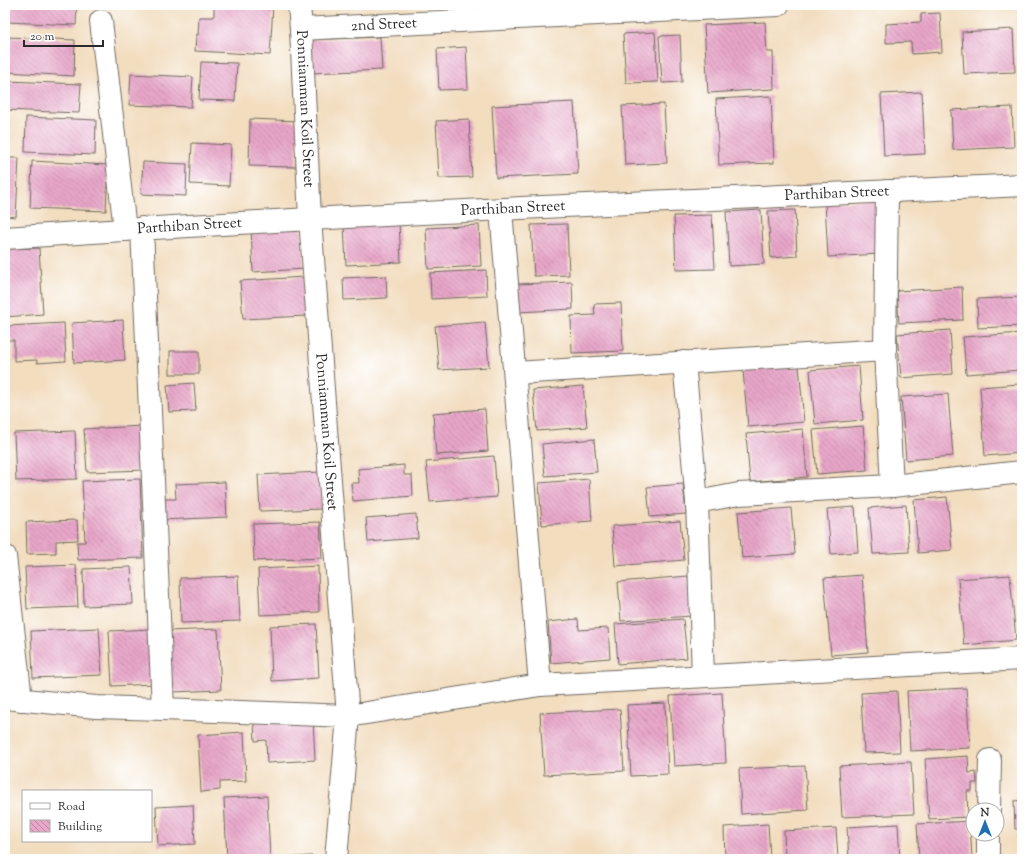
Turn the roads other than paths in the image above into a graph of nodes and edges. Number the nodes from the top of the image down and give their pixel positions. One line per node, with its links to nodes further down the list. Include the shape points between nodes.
1 (299, 5): 4 (street, Ponniamman Koil Street)
2 (778, 5): 4 (street, 2nd Street)
3 (101, 21): 9 (street)
4 (301, 29): 8 (street, Ponniamman Koil Street)
5 (1022, 185): 6 (street, Parthiban Street)
6 (887, 191): 7 (street, Parthiban Street); 11 (street)
7 (501, 210): 8 (street, Parthiban Street); 13 (street)
8 (310, 219): 9 (street, Parthiban Street); 23 (street, Ponniamman Koil Street)
9 (134, 229): 10 (street, Parthiban Street); 22 (street)
10 (5, 238)
11 (885, 350): 12 (street); 15 (street)
12 (684, 362): 13 (street); 16 (street)
13 (515, 373): 20 (street)
14 (1022, 472): 15 (street)
15 (892, 486): 16 (street, via 739,494)
16 (697, 502): 19 (street)
17 (5, 556): 21 (street)
18 (1022, 659): 19 (street)
19 (703, 676): 20 (street)
20 (540, 686): 23 (street)
21 (13, 699): 22 (street, via 96,707)
22 (163, 709): 23 (street)
23 (348, 716): 27 (street, Ponniamman Koil Street)
24 (990, 760): 25 (street)
25 (989, 802)
26 (988, 842): 28 (street)
27 (336, 859)
28 (988, 859)

